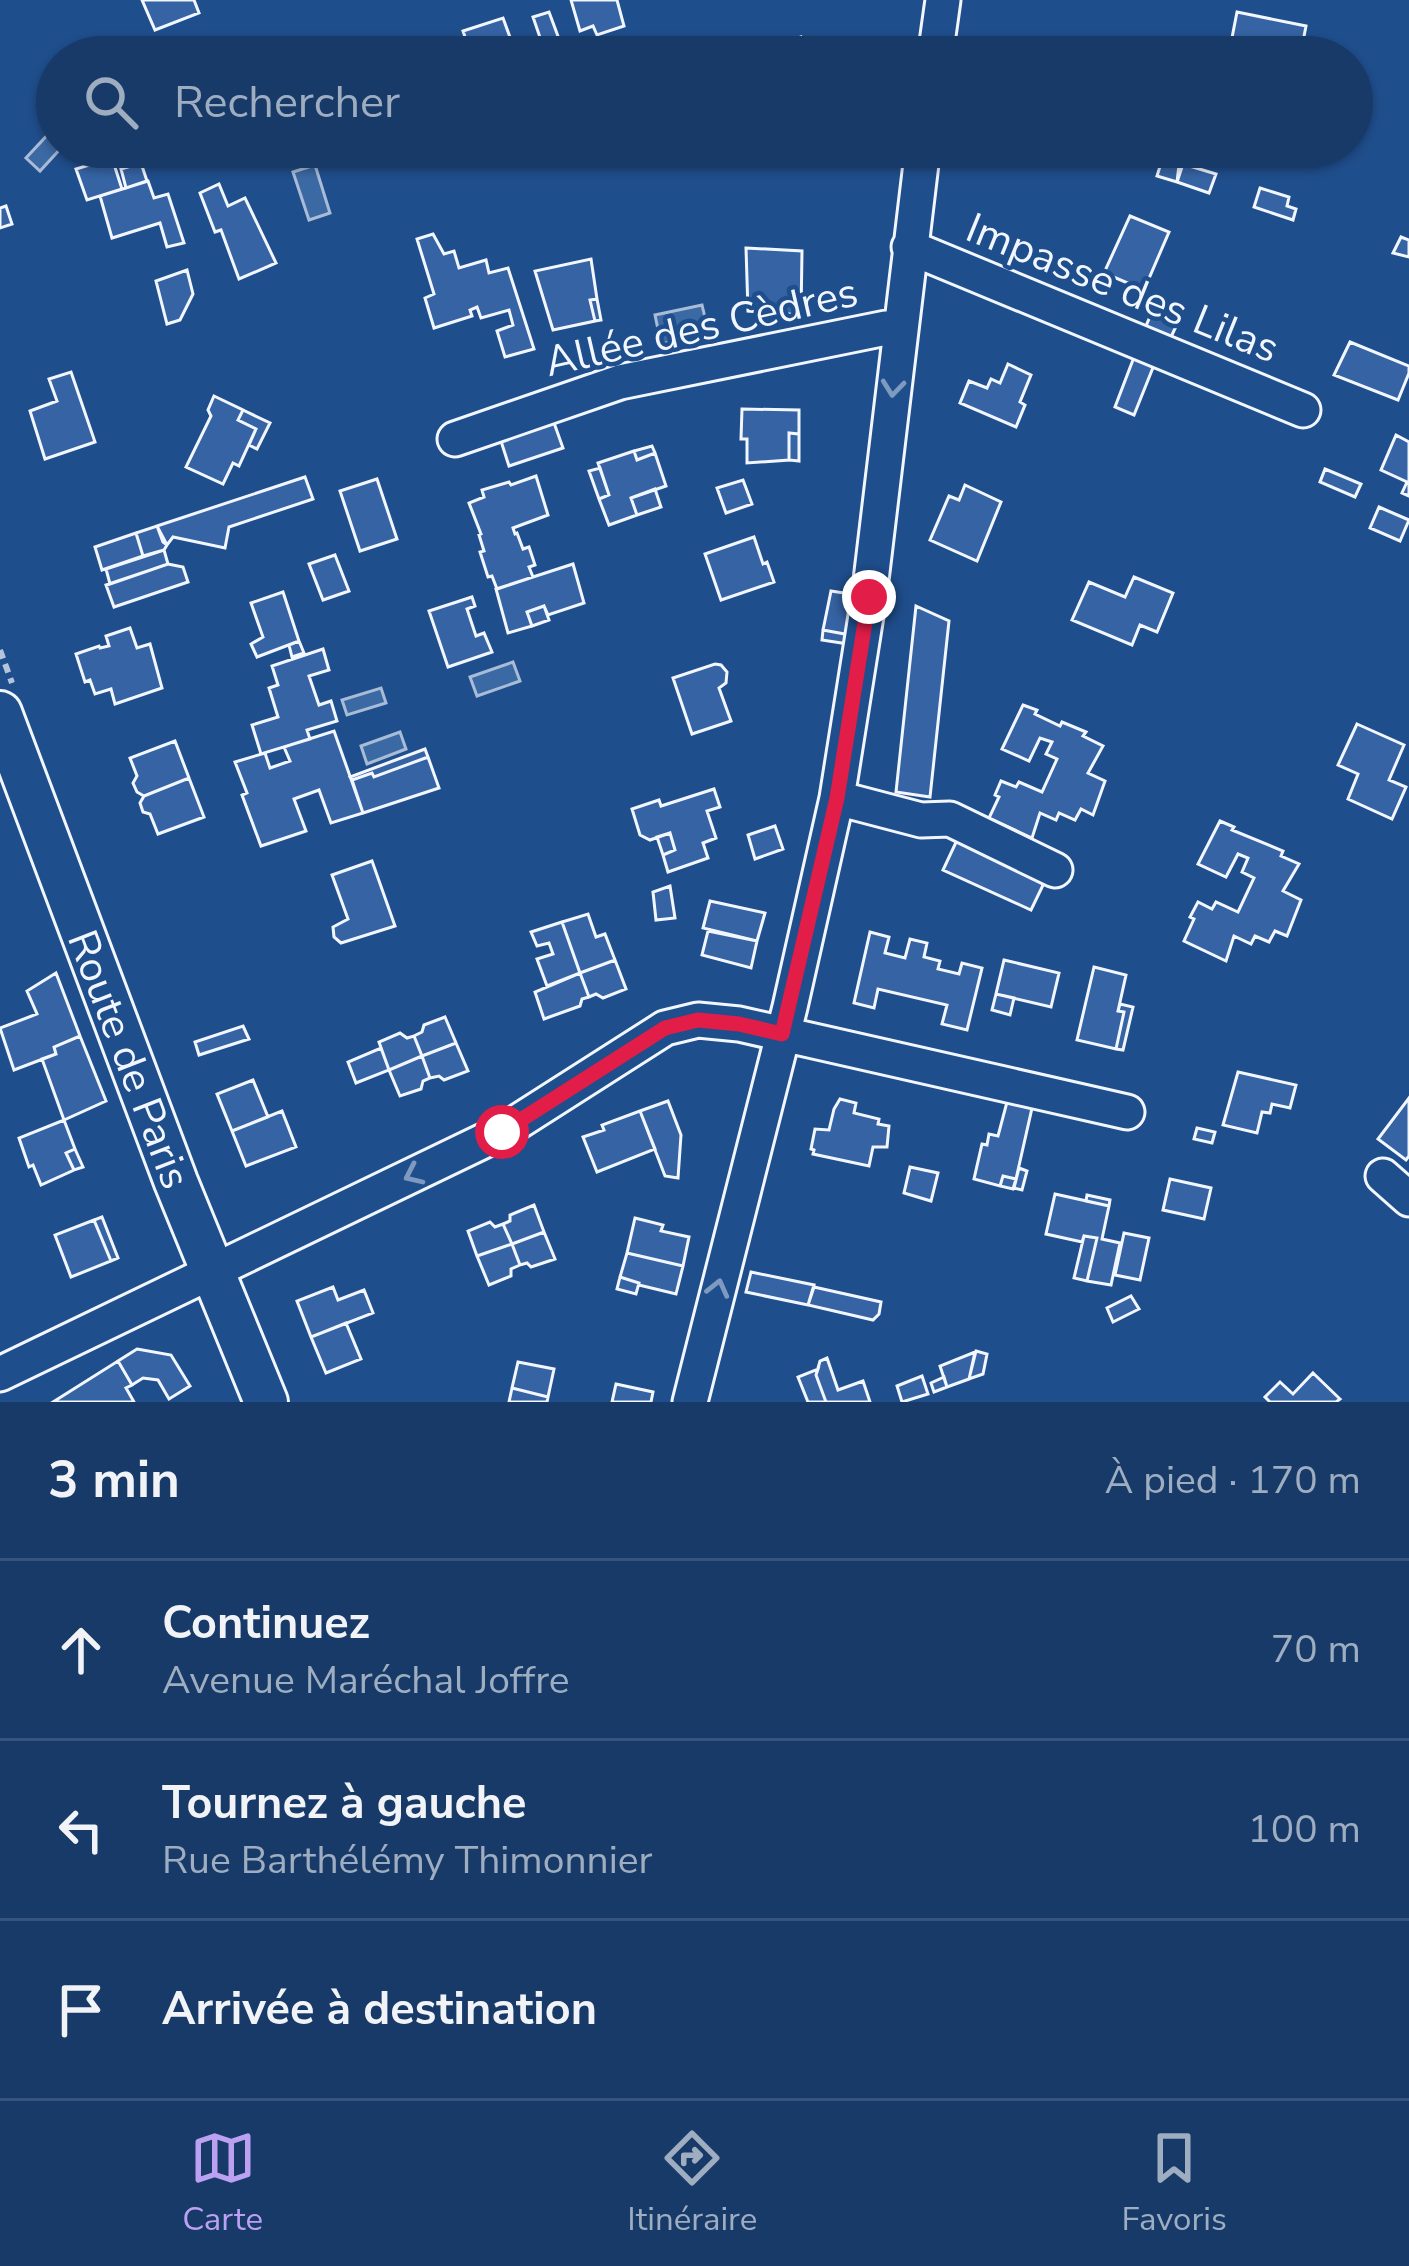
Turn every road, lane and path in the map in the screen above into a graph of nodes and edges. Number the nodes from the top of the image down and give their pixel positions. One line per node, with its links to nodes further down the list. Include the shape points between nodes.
1 (943, 0): 2 (street)
2 (938, 36)
3 (920, 168): 4 (street)
4 (909, 247): 5 (street); 6 (street, Impasse des Lilas)
5 (900, 328): 7 (street, Allée des Cèdres, via 620,382); 9 (street, one-way to 9)
6 (1303, 410)
7 (455, 439)
8 (1, 731): 15 (main road, Route de Paris)
9 (837, 798): 10 (street, via 921,820 950,819); 11 (street)
10 (1055, 870)
11 (782, 1034): 12 (street); 15 (street, one-way to 15, via 698,1020 665,1028 502,1132); 19 (street, one-way to 11)
12 (1127, 1112)
13 (1383, 1176): 14 (street)
14 (1409, 1199)
15 (206, 1274): 16 (street); 17 (main road, Route de Paris); 18 (main road, Route de Paris)
16 (0, 1374)
17 (250, 1402)
18 (266, 1402)
19 (690, 1402)

